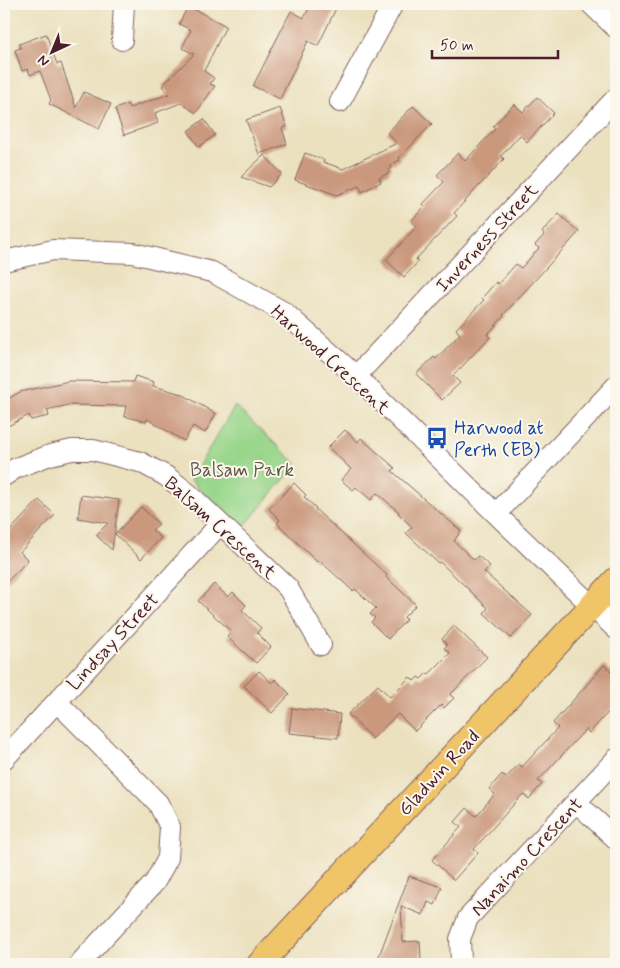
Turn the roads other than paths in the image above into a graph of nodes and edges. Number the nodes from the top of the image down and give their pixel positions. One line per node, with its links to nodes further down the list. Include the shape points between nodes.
1 (124, 4): 5 (street)
2 (393, 4): 7 (street)
3 (591, 4): 4 (street)
4 (616, 28)
5 (122, 40)
6 (616, 98): 9 (street, Inverness Street)
7 (340, 102)
8 (4, 261): 9 (street, Harwood Crescent, via 53,250 133,253 212,272 284,312)
9 (356, 376): 12 (street, Harwood Crescent)
10 (616, 386): 12 (street)
11 (4, 476): 13 (street, Balsam Crescent, via 50,455 72,450 114,454 140,462 166,476)
12 (496, 514): 15 (street, Harwood Crescent)
13 (220, 524): 17 (street, Balsam Crescent, via 288,588); 18 (street, Lindsay Street)
14 (616, 580): 15 (main road, Gladwin Road)
15 (592, 606): 16 (street); 24 (main road, Gladwin Road)
16 (616, 629)
17 (321, 645)
18 (57, 702): 19 (street, Lindsay Street); 23 (street, via 158,803 170,827 168,858 155,882)
19 (4, 759)
20 (616, 759): 21 (street, Nanaimo Crescent)
21 (576, 802): 22 (street); 25 (street, Nanaimo Crescent, via 468,918 460,939)
22 (616, 839)
23 (79, 964)
24 (260, 964)
25 (461, 964)

